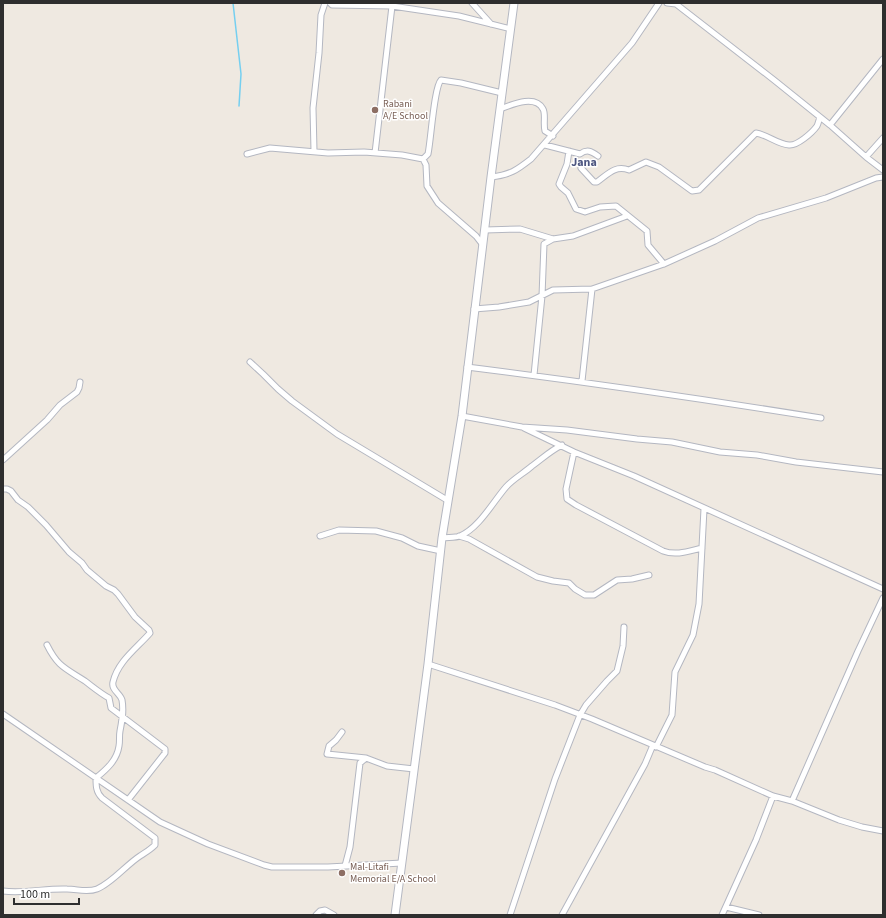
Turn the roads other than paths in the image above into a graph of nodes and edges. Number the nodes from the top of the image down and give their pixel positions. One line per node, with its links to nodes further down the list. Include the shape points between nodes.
1 (325, 3): 18 (street, via 321,15 313,108)
2 (330, 3): 7 (street)
3 (472, 3): 8 (street)
4 (514, 3): 9 (main road)
5 (659, 3): 15 (street, via 632,43)
6 (667, 3): 13 (street, via 676,4)
7 (392, 6): 8 (street, via 459,16); 20 (street)
8 (492, 25): 9 (street)
9 (511, 29): 11 (main road)
10 (883, 60): 14 (street)
11 (502, 93): 12 (main road); 24 (street, via 461,83 441,80 438,82 428,154)
12 (500, 109): 15 (street, via 531,101 540,105 544,110 545,131); 27 (main road)
13 (820, 117): 14 (street); 25 (street, via 816,127 803,140 790,146 756,133 699,190 692,191 658,167 646,162 629,170 616,168 597,182)
14 (830, 125): 23 (street)
15 (553, 136): 17 (street)
16 (883, 138): 23 (street)
17 (545, 145): 19 (street); 27 (street, via 520,168 505,176)
18 (314, 151): 20 (street); 21 (street, via 270,148)
19 (570, 151): 22 (street, via 580,154 591,151); 29 (street, via 568,164 559,184 568,193 576,209 585,212 600,207 616,206)
20 (375, 153): 24 (street)
21 (247, 154)
22 (598, 156)
23 (866, 157): 26 (street)
24 (423, 159): 32 (street, via 426,165 427,186 438,203)
25 (581, 168)
26 (883, 170)
27 (491, 177): 30 (main road)
28 (883, 177): 33 (street, via 826,198 758,218)
29 (627, 216): 31 (street, via 573,236); 33 (street, via 647,231 648,245)
30 (484, 230): 31 (street, via 520,229); 32 (main road)
31 (553, 239): 35 (street, via 544,244)
32 (483, 245): 36 (main road)
33 (664, 264): 34 (street)
34 (592, 289): 35 (street, via 553,290); 40 (street)
35 (542, 296): 36 (street, via 529,302); 39 (street)
36 (474, 309): 38 (main road)
37 (250, 362): 50 (street, via 292,401 337,434)
38 (467, 367): 39 (street); 42 (main road)
39 (534, 375): 40 (street)
40 (582, 381): 43 (street)
41 (80, 382): 47 (street, via 77,392)
42 (462, 416): 44 (street); 50 (main road)
43 (821, 418)
44 (522, 427): 45 (street); 48 (street, via 672,442 720,452)
45 (562, 445): 46 (street); 53 (street, via 543,456 506,486 469,530)
46 (574, 452): 51 (street, via 634,476); 55 (street, via 566,489 567,499 671,554)
47 (3, 460)
48 (883, 472)
49 (3, 489): 65 (street, via 11,491 87,570 114,590 149,630 150,633 121,664 113,683 114,689 122,699)
50 (447, 500): 54 (main road)
51 (704, 509): 55 (street); 58 (street)
52 (320, 536): 56 (street, via 339,530 376,531)
53 (459, 536): 54 (street); 57 (street, via 537,577 569,583 585,595 594,595 617,580)
54 (442, 538): 56 (main road)
55 (702, 548): 67 (street, via 699,604 693,635 675,672 672,715)
56 (441, 551): 62 (main road)
57 (648, 574)
58 (883, 589)
59 (883, 598): 73 (street)
60 (624, 627): 64 (street, via 624,646 618,672 607,681)
61 (46, 644): 65 (street, via 60,665 109,698 111,708)
62 (428, 664): 64 (street); 69 (main road)
63 (3, 714): 70 (street)
64 (580, 715): 67 (street); 82 (street)
65 (123, 717): 70 (street, via 116,757); 72 (street, via 165,749 165,753)
66 (342, 732): 68 (street, via 329,746 327,754)
67 (655, 746): 71 (street); 83 (street)
68 (366, 758): 69 (street, via 387,766); 76 (street, via 360,763 350,847)
69 (414, 769): 75 (main road)
70 (96, 778): 72 (street); 77 (street, via 98,794 155,838 155,845 104,886 95,890 56,889 14,893)
71 (773, 796): 73 (street); 78 (street)
72 (128, 800): 76 (street, via 160,822 264,865)
73 (792, 801): 74 (street, via 838,820)
74 (883, 831)
75 (402, 863): 76 (street); 81 (main road)
76 (345, 866)
77 (3, 891)
78 (726, 907): 84 (street); 85 (street)
79 (316, 915): 80 (street, via 325,910)
80 (334, 915)
81 (396, 915)
82 (510, 915)
83 (562, 915)
84 (722, 915)
85 (759, 915)

